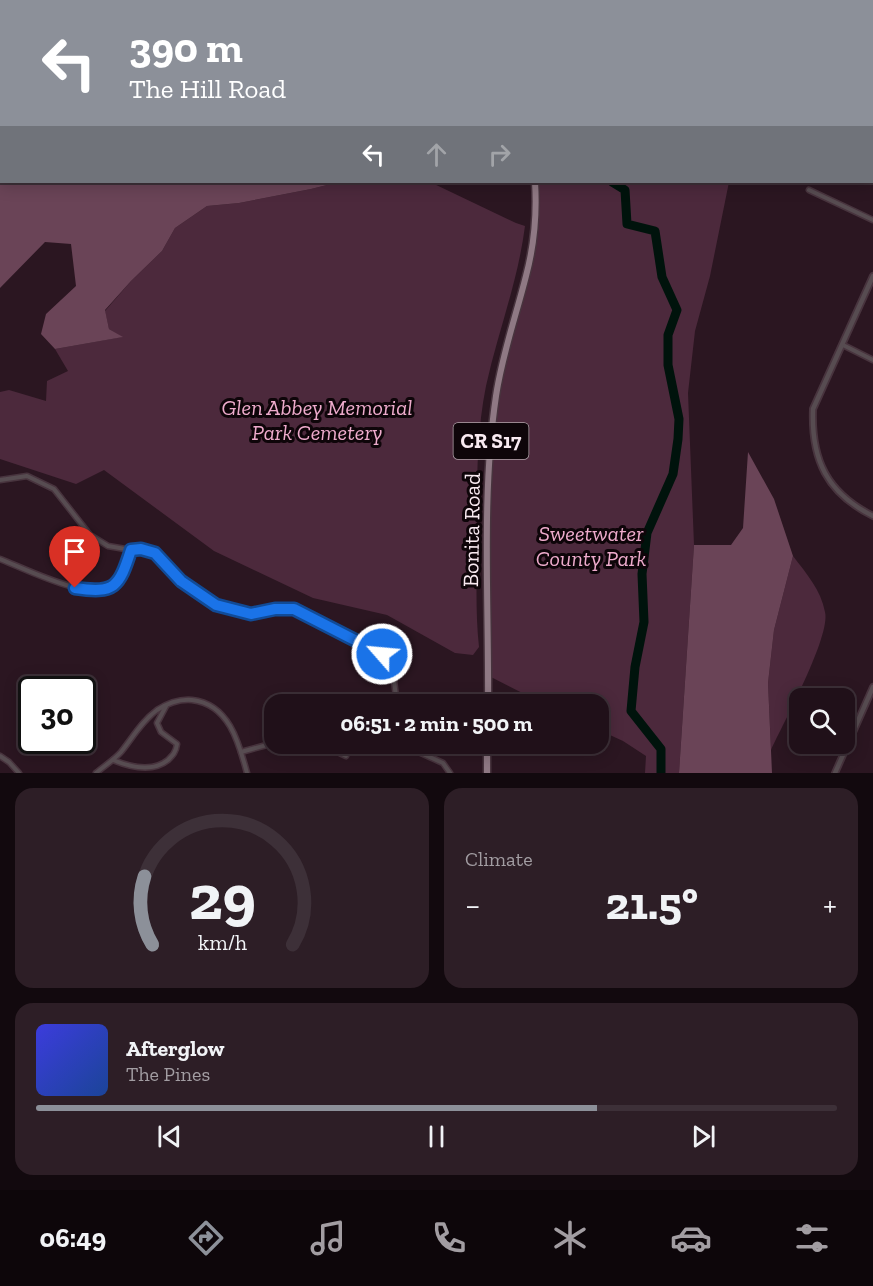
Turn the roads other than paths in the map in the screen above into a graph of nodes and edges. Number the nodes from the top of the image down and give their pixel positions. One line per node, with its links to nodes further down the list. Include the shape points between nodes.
1 (535, 183): 13 (main road, Bonita Road / CR S17, via 535,226 528,270 505,350 491,439)
2 (809, 190): 3 (street)
3 (873, 220)
4 (873, 276): 5 (street)
5 (843, 345): 6 (street); 8 (street, via 813,409 813,438 819,461 832,485 844,499)
6 (873, 360)
7 (0, 480): 9 (street, via 27,476 54,489 90,535 108,546)
8 (873, 516)
9 (131, 550): 10 (street, via 124,572 115,585 103,591 75,588); 12 (street, via 155,553 181,581 216,605 251,614 294,609 382,654 392,664)
10 (0, 559)
11 (873, 687): 28 (street)
12 (396, 694)
13 (488, 694)
14 (167, 704): 16 (street, via 189,700 215,709 231,727); 22 (street, via 142,723); 22 (street, via 157,723 160,732 177,744 176,751 162,766 133,767)
15 (264, 746): 16 (street)
16 (241, 752): 25 (street)
17 (342, 754): 21 (street)
18 (422, 754): 26 (street, via 443,763)
19 (487, 754): 27 (main road)
20 (0, 756): 23 (street)
21 (346, 756)
22 (112, 759): 24 (street)
23 (19, 773)
24 (96, 773)
25 (247, 773)
26 (450, 773)
27 (487, 773)
28 (835, 773)

